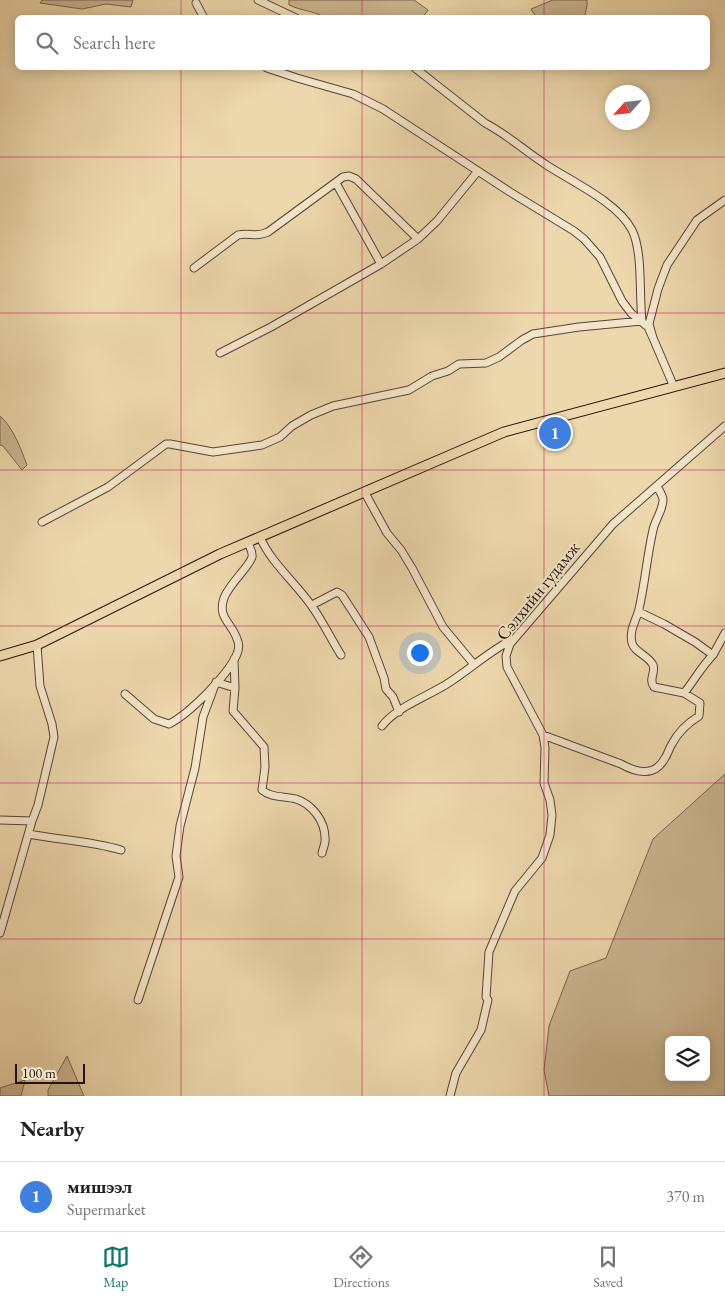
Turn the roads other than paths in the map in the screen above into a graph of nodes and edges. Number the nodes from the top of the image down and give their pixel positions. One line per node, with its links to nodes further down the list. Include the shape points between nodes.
1 (258, 0): 4 (street)
2 (196, 3): 3 (street)
3 (202, 15)
4 (290, 15)
5 (273, 70): 7 (street, via 353,94 383,109)
6 (419, 70): 13 (street, via 485,122 613,208 624,219 631,229 638,255)
7 (478, 171): 10 (street); 13 (street, via 584,239 600,256 622,301)
8 (336, 183): 10 (street, via 343,177 356,179); 11 (street); 12 (street, via 268,232 257,236 238,234)
9 (725, 200): 14 (street, via 697,220 667,265 649,324)
10 (418, 239): 11 (street)
11 (381, 264): 15 (street)
12 (194, 268)
13 (642, 321): 14 (street); 21 (street, via 534,334 486,363 459,364 409,390 333,406 311,415 280,438 262,445 213,452 166,444 108,487)
14 (653, 338): 17 (street)
15 (220, 354)
16 (725, 373): 17 (main road)
17 (674, 387): 20 (main road, via 504,432)
18 (725, 426): 19 (street, Сэлхийн гудамж)
19 (656, 486): 25 (street, via 663,499 653,529); 27 (street, Сэлхийн гудамж, via 613,524)
20 (365, 493): 22 (main road); 33 (street, via 387,533 405,556 443,627)
21 (42, 522)
22 (260, 537): 23 (main road); 24 (street)
23 (248, 543): 28 (main road); 32 (street, via 251,560 232,583 222,607 224,618 237,639 238,652)
24 (312, 605): 29 (street); 38 (street, via 331,594 342,594 369,637 384,684)
25 (639, 612): 30 (street, via 695,642); 37 (street, via 632,627 632,643 653,665 652,684)
26 (725, 633): 30 (street)
27 (514, 639): 38 (street); 40 (street, Сэлхийн гудамж, via 506,656 507,667)
28 (37, 645): 31 (main road); 42 (street, via 40,686 54,737)
29 (340, 655)
30 (712, 655): 37 (street)
31 (0, 656)
32 (234, 659): 34 (street); 35 (street)
33 (472, 662)
34 (216, 682): 35 (street); 36 (street, via 187,712 169,724 154,719); 47 (street, via 203,717 195,768 180,826 176,856 179,877)
35 (235, 688): 45 (street, via 232,711 264,747 262,790 310,806 324,828 326,839)
36 (125, 694)
37 (684, 694): 40 (street, via 700,703 699,716 688,722 672,743 665,760 650,772 633,771)
38 (399, 712): 39 (street)
39 (382, 726)
40 (543, 735): 48 (street, Сэлхийн гудамж, via 544,783 552,815 550,835 542,858 515,891 489,952 486,1014 475,1043 456,1073)
41 (0, 820): 42 (street)
42 (32, 821): 43 (street)
43 (29, 834): 44 (street, via 102,844); 46 (street)
44 (121, 850)
45 (322, 853)
46 (0, 933)
47 (138, 1000)
48 (450, 1096)

